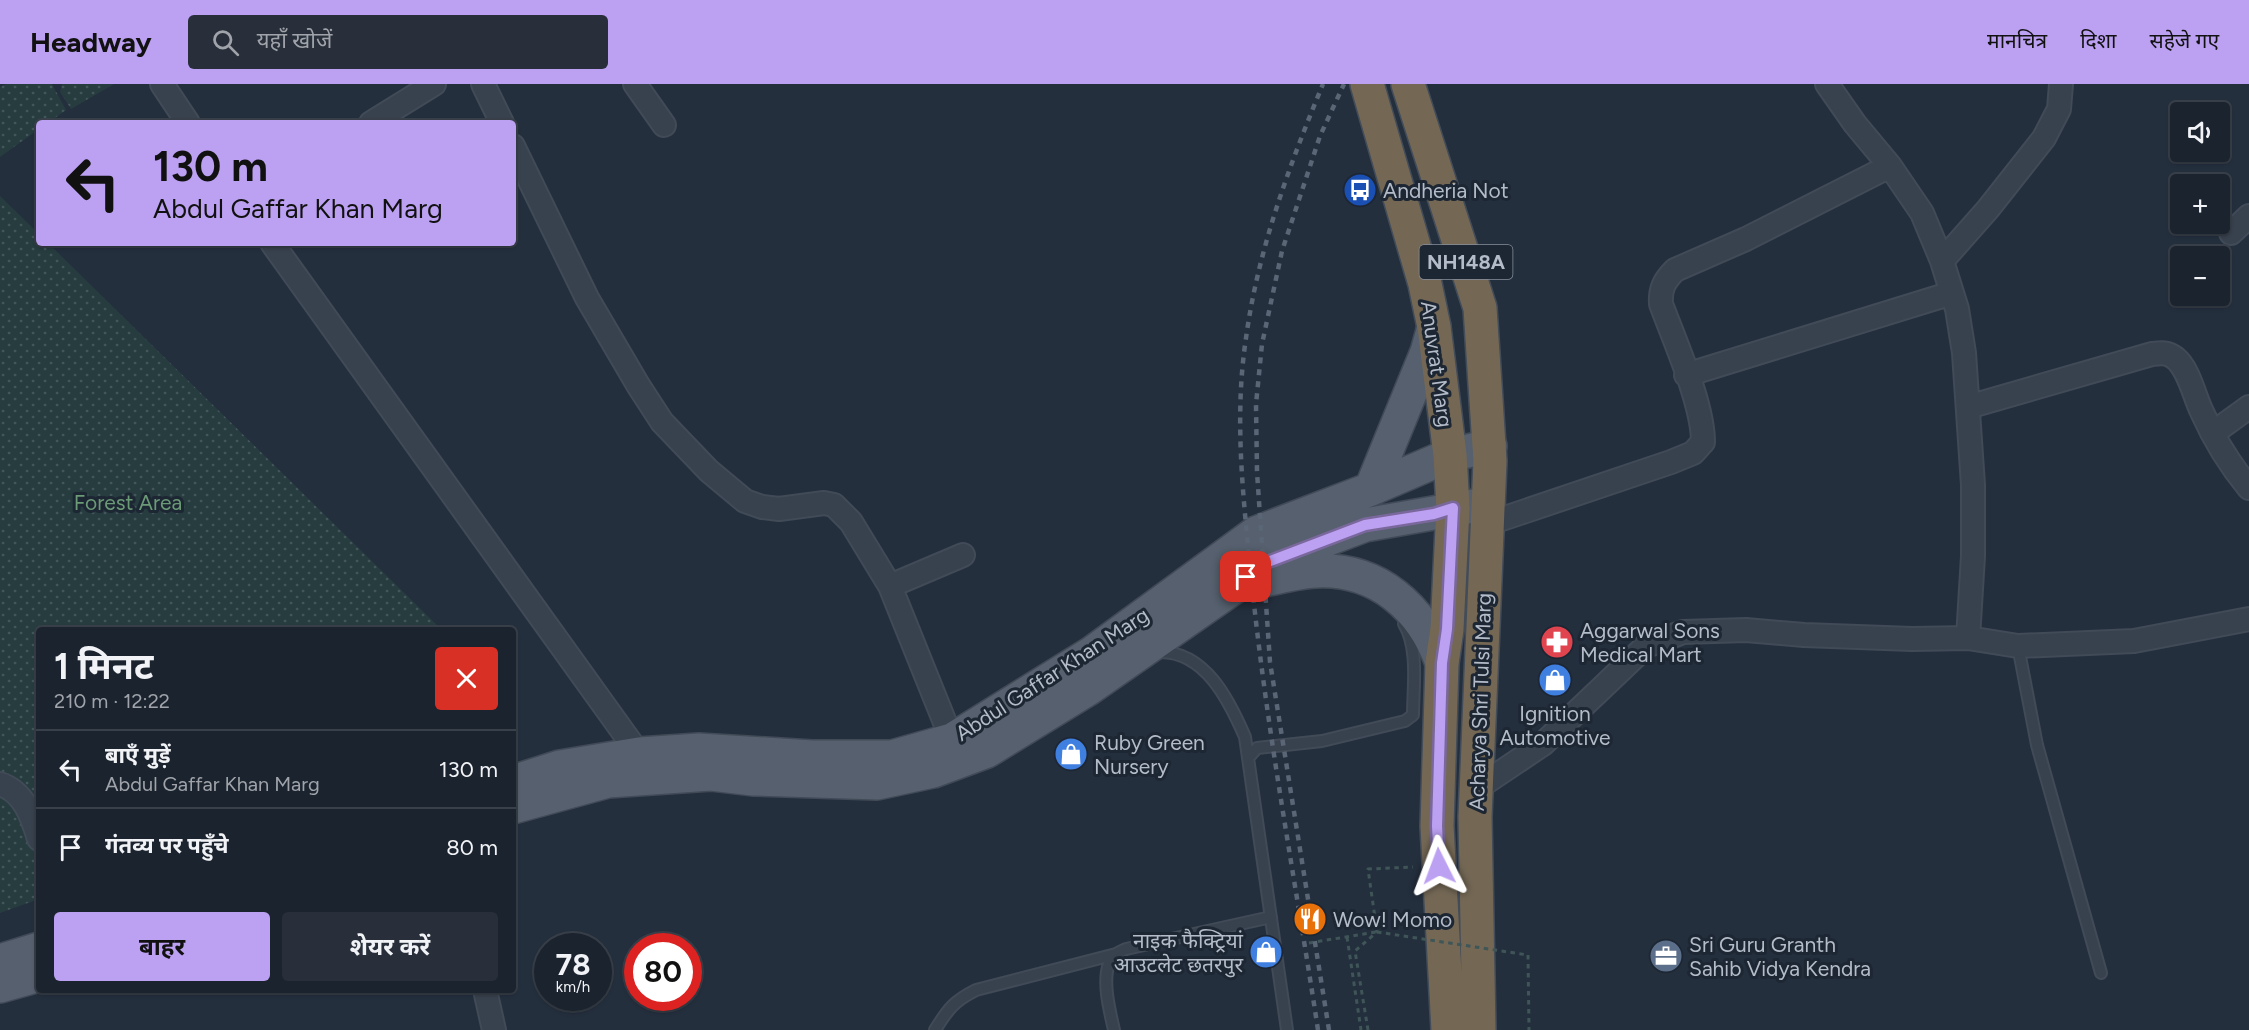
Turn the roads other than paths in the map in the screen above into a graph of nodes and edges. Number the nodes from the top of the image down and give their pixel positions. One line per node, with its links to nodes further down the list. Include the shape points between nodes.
1 (162, 84): 9 (street)
2 (434, 84): 10 (street)
3 (483, 84): 11 (street)
4 (635, 84): 12 (street)
5 (1367, 84): 20 (highway, Anuvrat Marg / NH148A)
6 (1408, 84): 25 (highway, Anuvrat Marg / NH148A, via 1480,308)
7 (1827, 84): 14 (street)
8 (2061, 84): 18 (street, via 2059,109 2043,138)
9 (186, 120)
10 (376, 120)
11 (501, 120)
12 (664, 125)
13 (516, 152): 33 (street, via 587,298 662,422 709,471 745,501 779,509 834,505 842,511)
14 (1890, 166): 18 (street, via 1922,213); 21 (street, via 1746,239 1675,270 1667,278 1660,291 1661,304)
15 (2249, 216): 16 (street)
16 (2231, 233)
17 (274, 246): 41 (street)
18 (1942, 261): 19 (street)
19 (1952, 293): 21 (street); 22 (street, via 1964,353)
20 (1434, 327): 26 (highway, Anuvrat Marg / NH148A); 28 (main road)
21 (1686, 375): 30 (street, via 1703,430 1703,442 1693,453)
22 (1968, 407): 24 (street, via 2165,353 2176,358 2184,370); 36 (street, via 1973,556)
23 (2249, 407): 24 (street)
24 (2213, 433): 27 (street)
25 (1490, 446): 26 (main road, Abdul Gaffar Khan Marg); 30 (highway, Acharya Shri Tulsi Marg / NH148A)
26 (1450, 455): 28 (main road, Abdul Gaffar Khan Marg); 29 (highway, Anuvrat Marg / NH148A)
27 (2249, 488)
28 (1371, 489): 40 (main road, Abdul Gaffar Khan Marg, via 1256,533 1092,653)
29 (1453, 508): 30 (main road, Abdul Gaffar Khan Marg); 34 (main road, Abdul Gaffar Khan Marg, via 1365,525 1260,565); 39 (highway, Acharya Shri Tulsi Marg / NH148A)
30 (1488, 514): 45 (highway, Acharya Shri Tulsi Marg / NH148A)
31 (963, 555): 33 (street)
32 (1371, 581): 34 (main road, via 1317,571); 39 (main road, via 1416,614); 42 (lane, via 1409,632 1413,648 1413,715 1405,721 1332,739 1257,748)
33 (890, 586): 40 (street)
34 (1233, 588): 38 (main road, Abdul Gaffar Khan Marg)
35 (2249, 619): 37 (street, via 2134,641)
36 (1968, 638): 37 (street); 45 (street, via 1912,639 1746,630 1683,632 1646,646 1543,744)
37 (2018, 646): 52 (lane, via 2037,746)
38 (1142, 652): 42 (lane, via 1171,651 1194,662 1210,676 1234,713 1245,737); 46 (main road, Abdul Gaffar Khan Marg, via 987,751 933,771 877,783 711,774 608,781)
39 (1442, 663): 60 (highway, Acharya Shri Tulsi Marg / NH148A, via 1437,826)
40 (952, 740): 41 (main road, Abdul Gaffar Khan Marg, via 892,757 699,750)
41 (639, 754): 43 (main road, Abdul Gaffar Khan Marg, via 561,767)
42 (1248, 758): 48 (lane)
43 (516, 781)
44 (0, 784): 47 (street, via 19,796)
45 (1476, 789): 61 (highway, Acharya Shri Tulsi Marg / NH148A)
46 (516, 806)
47 (36, 829)
48 (1271, 916): 50 (lane, via 1126,948); 59 (lane)
49 (36, 950): 51 (main road)
50 (1116, 954): 57 (lane, via 976,990 957,1000); 58 (lane, via 1107,975)
51 (0, 961)
52 (2101, 973)
53 (36, 976): 54 (main road)
54 (0, 986)
55 (486, 993): 56 (street)
56 (494, 1030)
57 (935, 1030)
58 (1114, 1030)
59 (1287, 1030)
60 (1448, 1030)
61 (1479, 1030)

